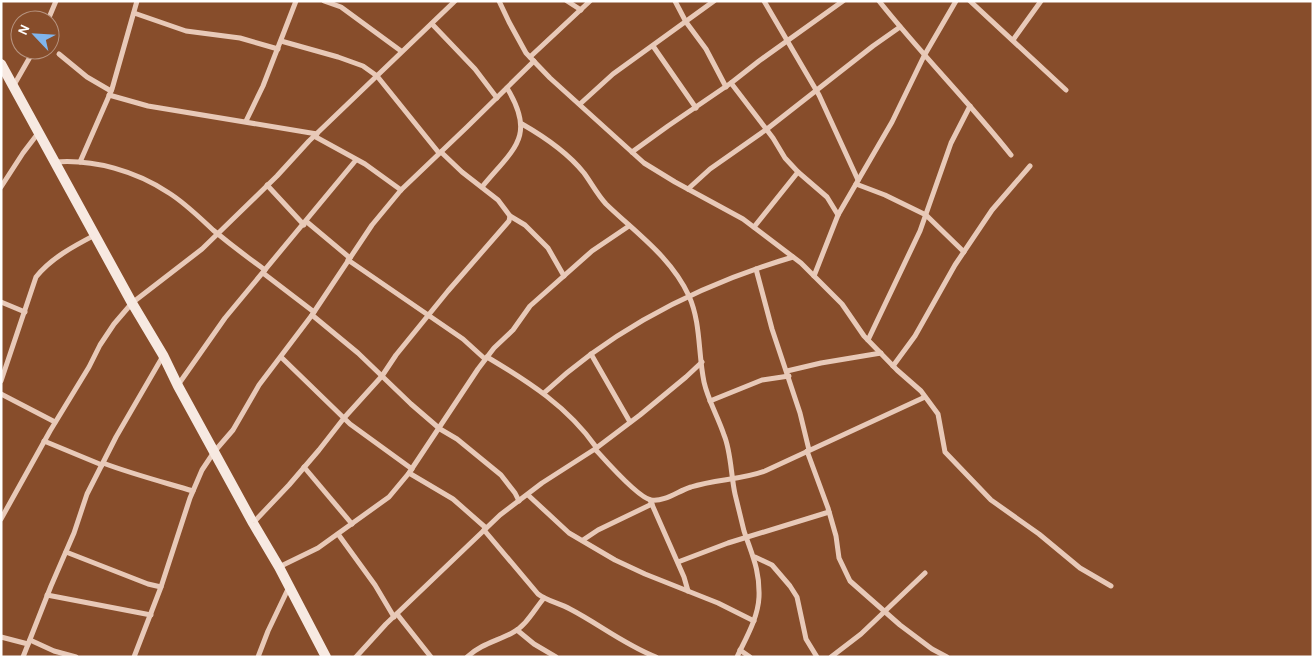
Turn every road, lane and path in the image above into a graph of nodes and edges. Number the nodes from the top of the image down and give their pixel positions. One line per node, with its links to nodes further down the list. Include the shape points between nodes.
1 (137, 1): 17 (street)
2 (296, 1): 22 (street)
3 (324, 1): 26 (street, via 341,7)
4 (455, 1): 19 (street)
5 (499, 1): 29 (street, via 508,22)
6 (567, 1): 16 (street)
7 (590, 1): 16 (street)
8 (675, 1): 18 (street)
9 (714, 1): 18 (street)
10 (764, 1): 23 (street)
11 (843, 1): 23 (street)
12 (879, 1): 20 (street)
13 (956, 1): 28 (street)
14 (970, 1): 21 (street)
15 (1041, 1): 21 (street)
16 (581, 10): 29 (street)
17 (134, 13): 25 (street, via 186,31 240,38); 38 (street)
18 (686, 22): 24 (street); 33 (street)
19 (432, 24): 26 (street); 39 (street, via 475,69)
20 (900, 27): 28 (street); 37 (street)
21 (1013, 40): 36 (street)
22 (282, 41): 25 (street); 32 (street, via 363,66)
23 (787, 41): 33 (street); 37 (street)
24 (653, 46): 40 (street, via 613,74); 42 (street)
25 (278, 49): 43 (street)
26 (401, 51): 32 (street)
27 (60, 55): 38 (street)
28 (924, 56): 41 (street); 56 (street, via 892,122)
29 (532, 59): 35 (street); 40 (street)
30 (28, 60): 34 (street)
31 (1, 64): 34 (street)
32 (377, 76): 47 (street); 48 (street)
33 (729, 85): 42 (street); 45 (street)
34 (13, 86): 46 (street)
35 (507, 88): 39 (street); 44 (street)
36 (1066, 90)
37 (817, 92): 45 (street); 56 (street)
38 (110, 93): 43 (street, via 148,106); 53 (street)
39 (497, 98): 48 (street)
40 (580, 104): 49 (street)
41 (970, 106): 50 (street); 63 (street, via 951,144)
42 (696, 108): 49 (street)
43 (246, 121): 47 (street)
44 (522, 124): 59 (street, via 515,147); 66 (street, via 568,156 604,202)
45 (767, 130): 55 (street); 60 (street, via 710,169)
46 (39, 132): 52 (street); 58 (street)
47 (316, 135): 51 (street); 57 (street)
48 (440, 152): 59 (street); 61 (street)
49 (632, 152): 60 (street, via 644,163)
50 (1011, 155)
51 (356, 160): 61 (street); 65 (street)
52 (55, 162): 53 (street); 69 (street)
53 (80, 162): 68 (street, via 98,164 146,179 170,193)
54 (1030, 166): 70 (street, via 992,210)
55 (798, 172): 62 (street, via 827,197); 67 (street)
56 (857, 182): 62 (street); 63 (street)
57 (267, 185): 65 (street); 68 (street)
58 (1, 187)
59 (482, 187): 64 (street)
60 (688, 189): 67 (street)
61 (401, 190): 72 (street)
62 (838, 215): 76 (street)
63 (926, 215): 70 (street); 83 (street)
64 (510, 216): 75 (street, via 548,248); 82 (street, via 504,228)
65 (305, 223): 72 (street); 74 (street)
66 (629, 226): 75 (street, via 592,251); 77 (street, via 666,259)
67 (754, 228): 71 (street)
68 (217, 234): 74 (street); 79 (street)
69 (95, 235): 79 (street); 80 (street, via 44,267 36,277)
70 (964, 252): 90 (street, via 915,336)
71 (793, 257): 73 (street); 76 (street)
72 (349, 259): 81 (street); 82 (street)
73 (756, 269): 77 (street); 91 (street)
74 (264, 271): 81 (street); 94 (street, via 225,318)
75 (564, 276): 88 (street, via 530,306 513,330)
76 (814, 276): 83 (street, via 842,304)
77 (689, 296): 85 (street, via 638,323); 89 (street, via 699,330)
78 (1, 302): 80 (street)
79 (132, 303): 86 (street); 100 (street, via 100,345)
80 (25, 312): 93 (street)
81 (313, 313): 87 (street); 92 (street)
82 (428, 316): 88 (street); 92 (street)
83 (868, 340): 84 (street)
84 (880, 353): 90 (street); 91 (street, via 821,363)
85 (591, 354): 95 (street); 101 (street)
86 (163, 356): 94 (street); 107 (street)
87 (281, 357): 99 (street); 106 (street)
88 (486, 358): 95 (street); 102 (street)
89 (702, 362): 98 (street); 101 (street)
90 (893, 366): 97 (street)
91 (788, 374): 98 (street, via 762,380); 105 (street)
92 (382, 376): 99 (street); 102 (street)
93 (1, 381)
94 (178, 386): 106 (street)
95 (544, 393): 104 (street, via 575,420)
96 (1, 394): 100 (street)
97 (925, 397): 105 (street); 129 (street, via 938,414 945,452 992,500 1080,568)
98 (710, 401): 110 (street, via 725,436)
99 (344, 418): 108 (street); 109 (street)
100 (55, 422): 103 (street)
101 (630, 422): 104 (street)
102 (440, 429): 109 (street); 113 (street, via 501,475)
103 (44, 441): 107 (street); 116 (street)
104 (595, 448): 112 (street); 114 (street)
105 (808, 451): 110 (street, via 757,474); 115 (street)
106 (214, 452): 111 (street); 117 (street)
107 (102, 464): 111 (street); 123 (street, via 87,494)
108 (304, 467): 117 (street); 118 (street)
109 (411, 471): 118 (street, via 389,497); 119 (street, via 453,499)
110 (732, 480): 114 (street, via 692,486); 121 (street)
111 (193, 491): 128 (street)
112 (528, 495): 113 (street); 122 (street, via 569,533)
113 (519, 501): 119 (street)
114 (651, 502): 122 (street); 125 (street)
115 (829, 512): 121 (street); 134 (street, via 839,558 850,581)
116 (1, 519)
117 (253, 523): 126 (street)
118 (352, 524): 120 (street)
119 (485, 529): 133 (street, via 533,589); 136 (street)
120 (338, 534): 126 (street); 136 (street)
121 (747, 537): 124 (street); 125 (street)
122 (583, 540): 131 (street, via 614,560)
123 (66, 552): 128 (street); 132 (street)
124 (755, 557): 137 (street, via 759,597); 154 (street, via 772,565 797,597 806,639)
125 (678, 562): 131 (street)
126 (279, 567): 130 (street)
127 (925, 573): 134 (street)
128 (161, 586): 135 (street)
129 (1111, 586)
130 (290, 587): 146 (street); 147 (street)
131 (688, 591): 137 (street)
132 (47, 595): 135 (street); 140 (street)
133 (544, 598): 138 (street); 151 (street, via 569,608)
134 (884, 612): 155 (street); 156 (street)
135 (151, 615): 145 (street)
136 (396, 616): 148 (street); 149 (street)
137 (754, 621): 141 (street)
138 (517, 630): 142 (street); 150 (street, via 485,644)
139 (1, 637): 140 (street)
140 (29, 642): 143 (street); 144 (street)
141 (740, 650): 152 (street); 153 (street)
142 (555, 656)
143 (23, 657)
144 (76, 657)
145 (134, 657)
146 (258, 657)
147 (326, 657)
148 (356, 657)
149 (431, 657)
150 (468, 657)
151 (656, 657)
152 (737, 657)
153 (750, 657)
154 (816, 657)
155 (831, 657)
156 (947, 657)

